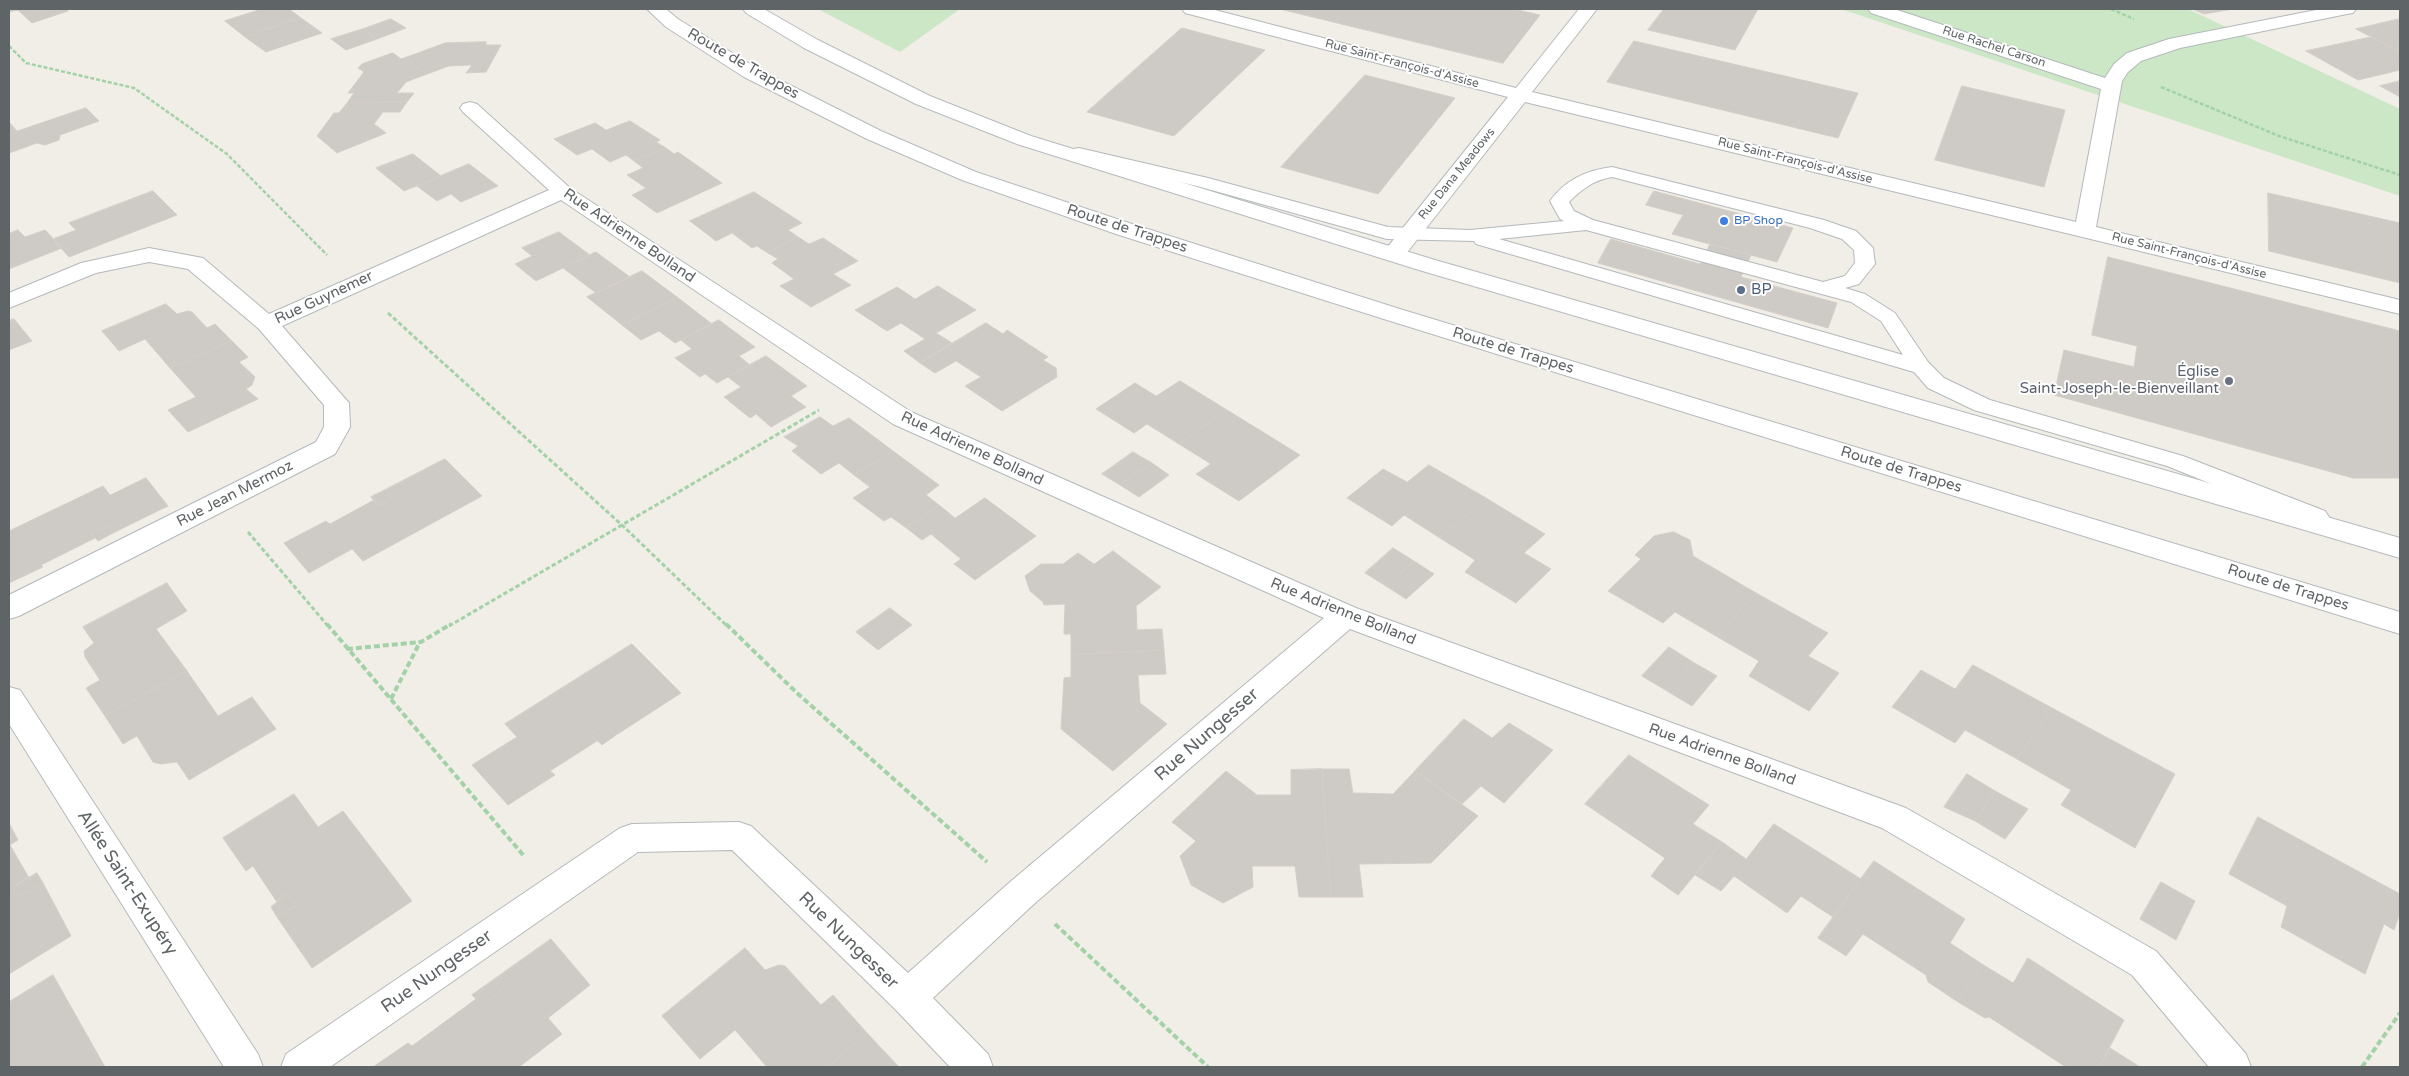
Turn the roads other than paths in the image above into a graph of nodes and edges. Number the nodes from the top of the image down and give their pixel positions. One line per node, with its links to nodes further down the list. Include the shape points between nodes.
1 (656, 9): 25 (street, Route de Trappes, via 751,73 874,135 969,176 1395,315)
2 (752, 9): 10 (street, via 811,44 923,100)
3 (1191, 9): 8 (street, Rue Saint-François-d'Assise)
4 (1588, 9): 8 (street)
5 (1877, 9): 7 (street, Rue Rachel Carson)
6 (2347, 9): 7 (street, via 2176,43 2134,57 2121,68)
7 (2111, 86): 13 (street)
8 (1521, 95): 13 (street, Rue Saint-François-d'Assise); 14 (street, Rue Dana Meadows)
9 (470, 108): 11 (street, Rue Adrienne Bolland)
10 (1024, 140): 14 (lane, via 1202,182 1387,233); 16 (street)
11 (563, 192): 20 (street, Rue Guynemer); 24 (street, Rue Adrienne Bolland, via 902,418)
12 (1586, 224): 15 (lane); 17 (lane); 17 (lane, via 1567,215 1559,201 1578,182 1595,174 1612,172 1817,224 1849,235 1863,248 1865,264 1852,280)
13 (2085, 230): 19 (street, Rue Saint-François-d'Assise)
14 (1408, 235): 15 (lane); 16 (street, Rue Dana Meadows)
15 (1470, 236): 21 (lane)
16 (1394, 254): 22 (street)
17 (1823, 289): 21 (lane, via 1858,298 1888,317)
18 (9, 301): 20 (street, Rue Guynemer, via 89,268 150,255 195,263)
19 (2400, 307)
20 (267, 324): 23 (street, Rue Jean Mermoz, via 336,404 337,427 326,448)
21 (1921, 367): 22 (lane, via 1936,383 1982,405 2175,461)
22 (2393, 546)
23 (9, 608)
24 (1346, 616): 27 (street, Rue Nungesser, via 1022,893); 31 (street, Rue Adrienne Bolland, via 1894,818 2144,963)
25 (2400, 623)
26 (9, 699): 28 (street, Allée Saint-Exupéry)
27 (908, 997): 29 (street, Rue Nungesser, via 739,836 632,838); 30 (street)
28 (245, 1067)
29 (299, 1067)
30 (975, 1067)
31 (2233, 1067)

